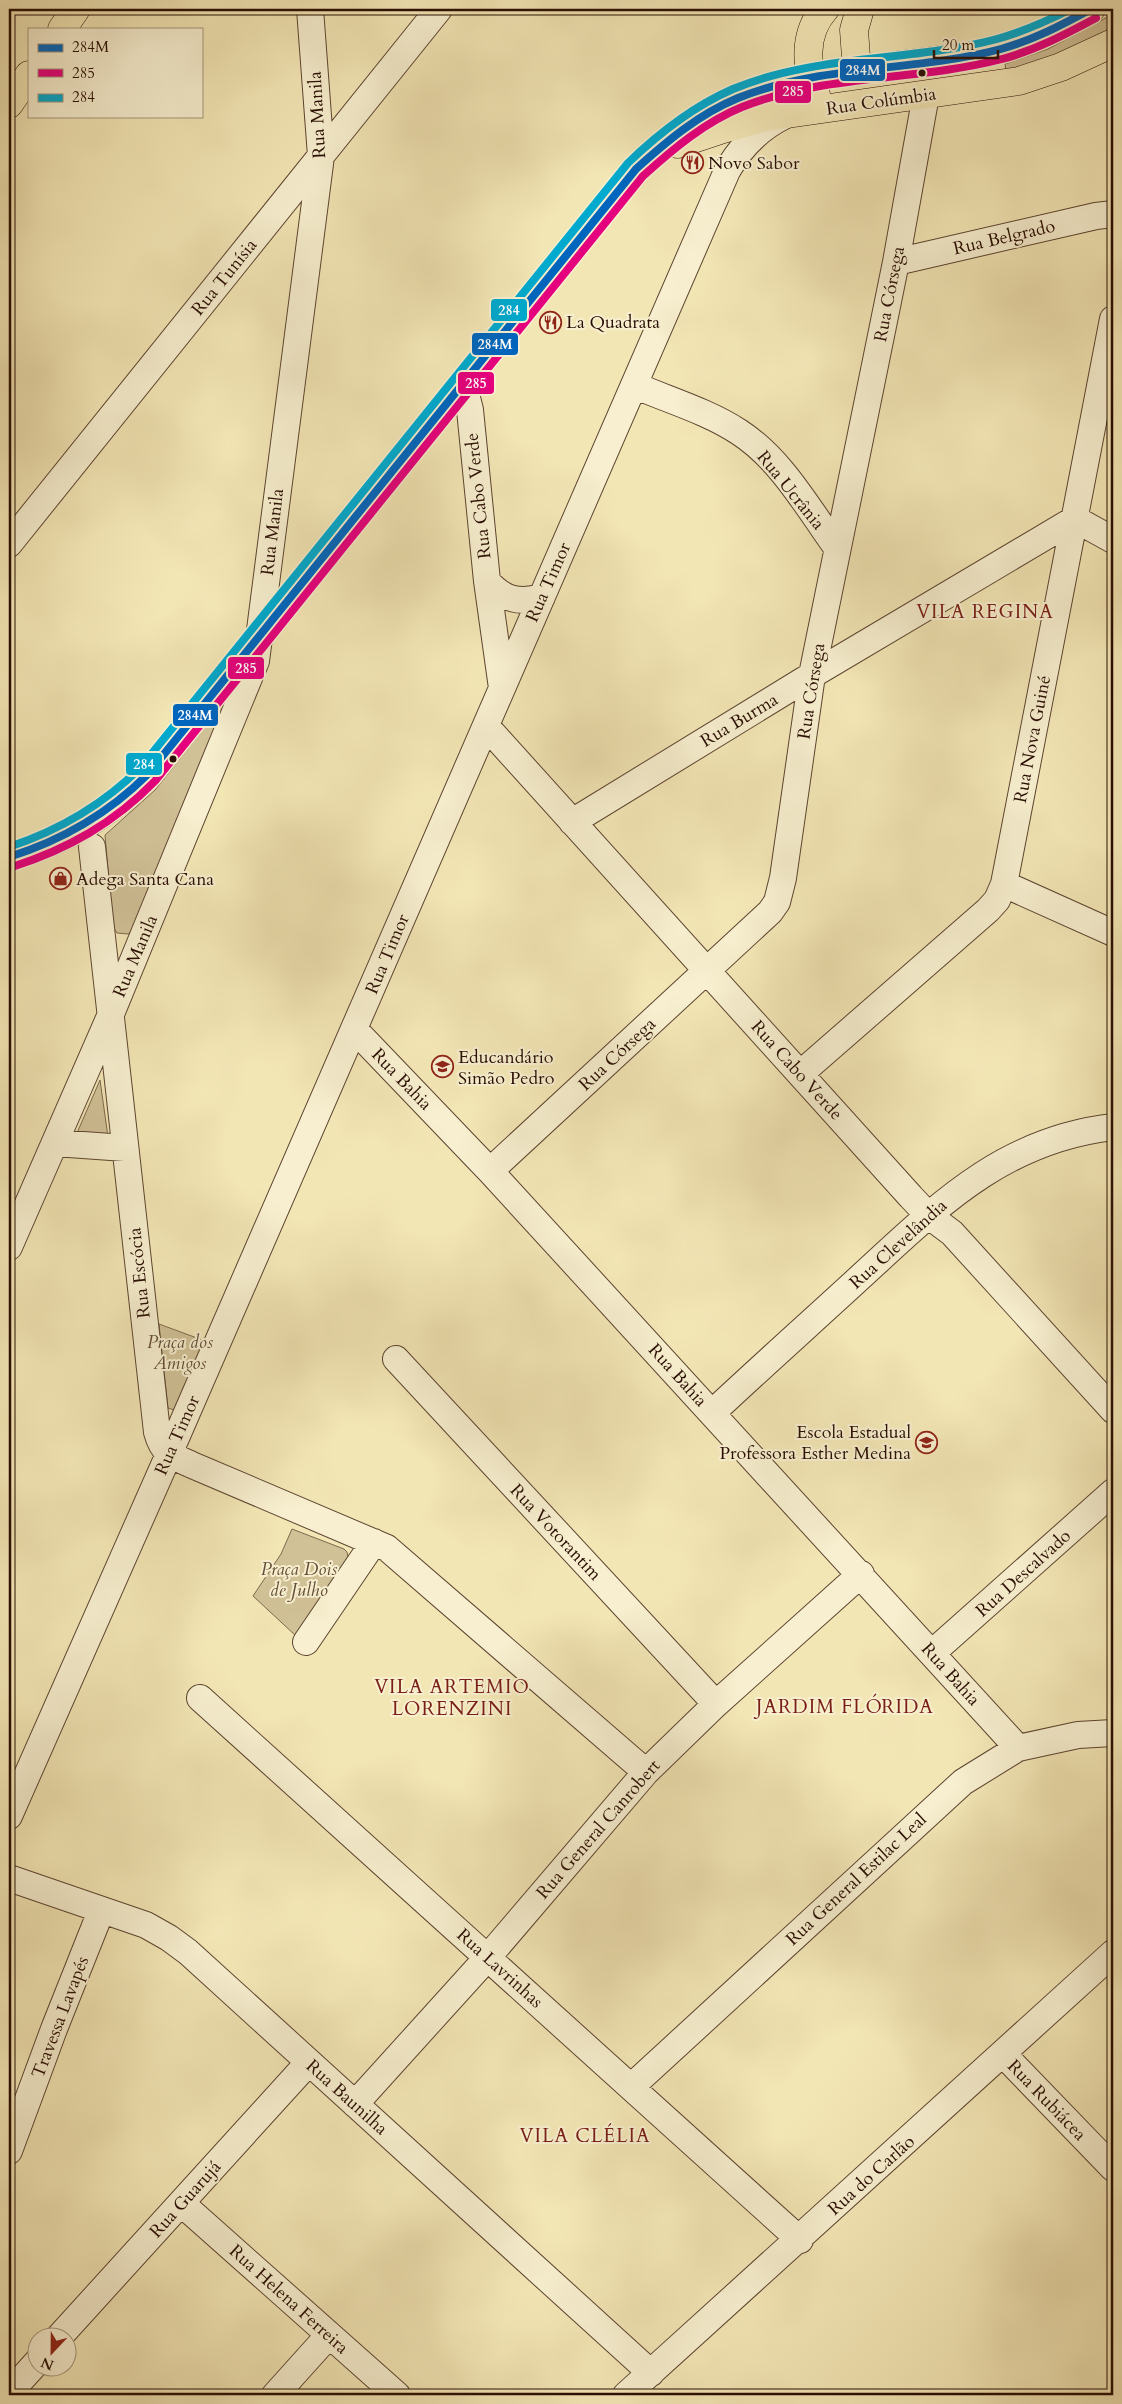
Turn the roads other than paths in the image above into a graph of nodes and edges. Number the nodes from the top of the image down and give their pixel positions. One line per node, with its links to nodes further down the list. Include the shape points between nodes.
1 (76, 9): 7 (main road)
2 (310, 9): 16 (street, Rua Manila)
3 (439, 9): 16 (street, Rua Tunísia)
4 (823, 9): 11 (main road, via 809,40 807,55)
5 (860, 9): 9 (main road, via 854,30)
6 (1091, 9): 9 (main road, via 1046,33 1006,47)
7 (63, 28)
8 (1113, 43): 12 (main road, Rua Colúmbia, via 1061,67 1019,81)
9 (857, 71): 11 (main road)
10 (28, 77): 13 (main road)
11 (811, 78): 14 (main road, via 816,95); 17 (main road, via 772,86 721,106 690,124)
12 (926, 95): 14 (main road, Rua Colúmbia); 19 (street, Rua Córsega)
13 (9, 104)
14 (826, 108): 15 (main road, Rua Colúmbia)
15 (792, 113): 17 (main road, Rua Colúmbia, via 723,129); 22 (street, Rua Timor, via 760,131 734,158)
16 (321, 156): 25 (street, Rua Tunísia); 29 (street, Rua Manila)
17 (648, 159): 21 (main road, via 636,169)
18 (1113, 214): 19 (street, Rua Belgrado)
19 (896, 262): 26 (street, Rua Córsega)
20 (1113, 318): 23 (street, Rua Nova Guiné)
21 (463, 382): 27 (street, Rua Cabo Verde, via 470,410); 29 (main road)
22 (634, 386): 26 (street, Rua Ucrânia, via 726,424 752,442 782,472); 28 (street, Rua Timor)
23 (1075, 519): 24 (street); 30 (street, Rua Burma); 36 (street, Rua Nova Guiné)
24 (1113, 540)
25 (9, 544)
26 (837, 548): 30 (street, Rua Córsega)
27 (487, 581): 28 (street, Rua Cabo Verde, via 511,599 529,601); 31 (street, Rua Cabo Verde)
28 (542, 597): 31 (street, Rua Timor)
29 (260, 633): 35 (main road, via 133,790 80,830 46,846); 39 (street, Rua Manila, via 250,680)
30 (812, 675): 33 (street, Rua Burma); 38 (street, Rua Córsega, via 781,890 770,912)
31 (502, 688): 32 (street, Rua Timor)
32 (486, 726): 33 (street, Rua Cabo Verde); 40 (street, Rua Timor)
33 (572, 822): 38 (street, Rua Cabo Verde)
34 (92, 847): 39 (street, Rua Escócia)
35 (9, 857)
36 (1004, 884): 37 (street); 41 (street, Rua Nova Guiné, via 988,910)
37 (1113, 933)
38 (707, 971): 41 (street, Rua Cabo Verde); 45 (street, Rua Córsega)
39 (111, 1014): 43 (street, Rua Manila); 44 (street, Rua Escócia)
40 (354, 1028): 45 (street, Rua Bahia); 51 (street, Rua Timor)
41 (800, 1074): 46 (street, Rua Cabo Verde)
42 (1113, 1127): 46 (street, Rua Clevelândia, via 1059,1137 1030,1148 974,1179)
43 (55, 1143): 44 (street); 47 (street, Rua Manila)
44 (125, 1148): 51 (street, Rua Escócia, via 157,1432 160,1445)
45 (490, 1171): 50 (street, Rua Bahia)
46 (928, 1215): 49 (street, Rua Cabo Verde, via 952,1233); 50 (street, Rua Clevelândia)
47 (9, 1247)
48 (396, 1359): 58 (street, Rua Votorantim)
49 (1113, 1410)
50 (712, 1413): 54 (street, Rua Bahia)
51 (169, 1454): 53 (street); 62 (street, Rua Timor)
52 (1113, 1492): 56 (street, Rua Descalvado)
53 (374, 1542): 55 (street); 61 (street, via 396,1555)
54 (861, 1574): 56 (street, Rua Bahia); 58 (street, Rua General Canrobert)
55 (306, 1642)
56 (932, 1653): 60 (street, Rua Bahia)
57 (200, 1698): 66 (street, Rua Lavrinhas)
58 (716, 1704): 61 (street, Rua General Canrobert)
59 (1113, 1734): 60 (street, Rua General Estilac Leal, via 1078,1735)
60 (1018, 1748): 69 (street, Rua General Estilac Leal, via 963,1782 939,1802)
61 (646, 1772): 66 (street, Rua General Canrobert)
62 (9, 1816)
63 (9, 1878): 64 (street, Rua Baunilha)
64 (101, 1912): 68 (street, Rua Baunilha, via 146,1925 169,1938); 71 (street, Travessa Lavapés)
65 (1113, 1953): 67 (street, Rua do Carlão)
66 (488, 1957): 69 (street, Rua Lavrinhas); 70 (street, Rua General Canrobert)
67 (1002, 2054): 72 (street, Rua Rubiácea); 74 (street, Rua do Carlão)
68 (309, 2062): 70 (street, Rua Baunilha); 73 (street, Rua Guarujá)
69 (630, 2087): 74 (street, Rua Lavrinhas)
70 (356, 2104): 78 (street, Rua Baunilha)
71 (9, 2152)
72 (1113, 2168)
73 (181, 2203): 75 (street, Rua Guarujá); 76 (street, Rua Helena Ferreira)
74 (800, 2240): 78 (street, Rua do Carlão)
75 (69, 2326)
76 (329, 2335): 80 (street); 81 (street, Rua Helena Ferreira)
77 (28, 2372): 79 (street)
78 (651, 2373): 82 (street, Rua do Carlão)
79 (9, 2393)
80 (274, 2395)
81 (397, 2395)
82 (626, 2395)

